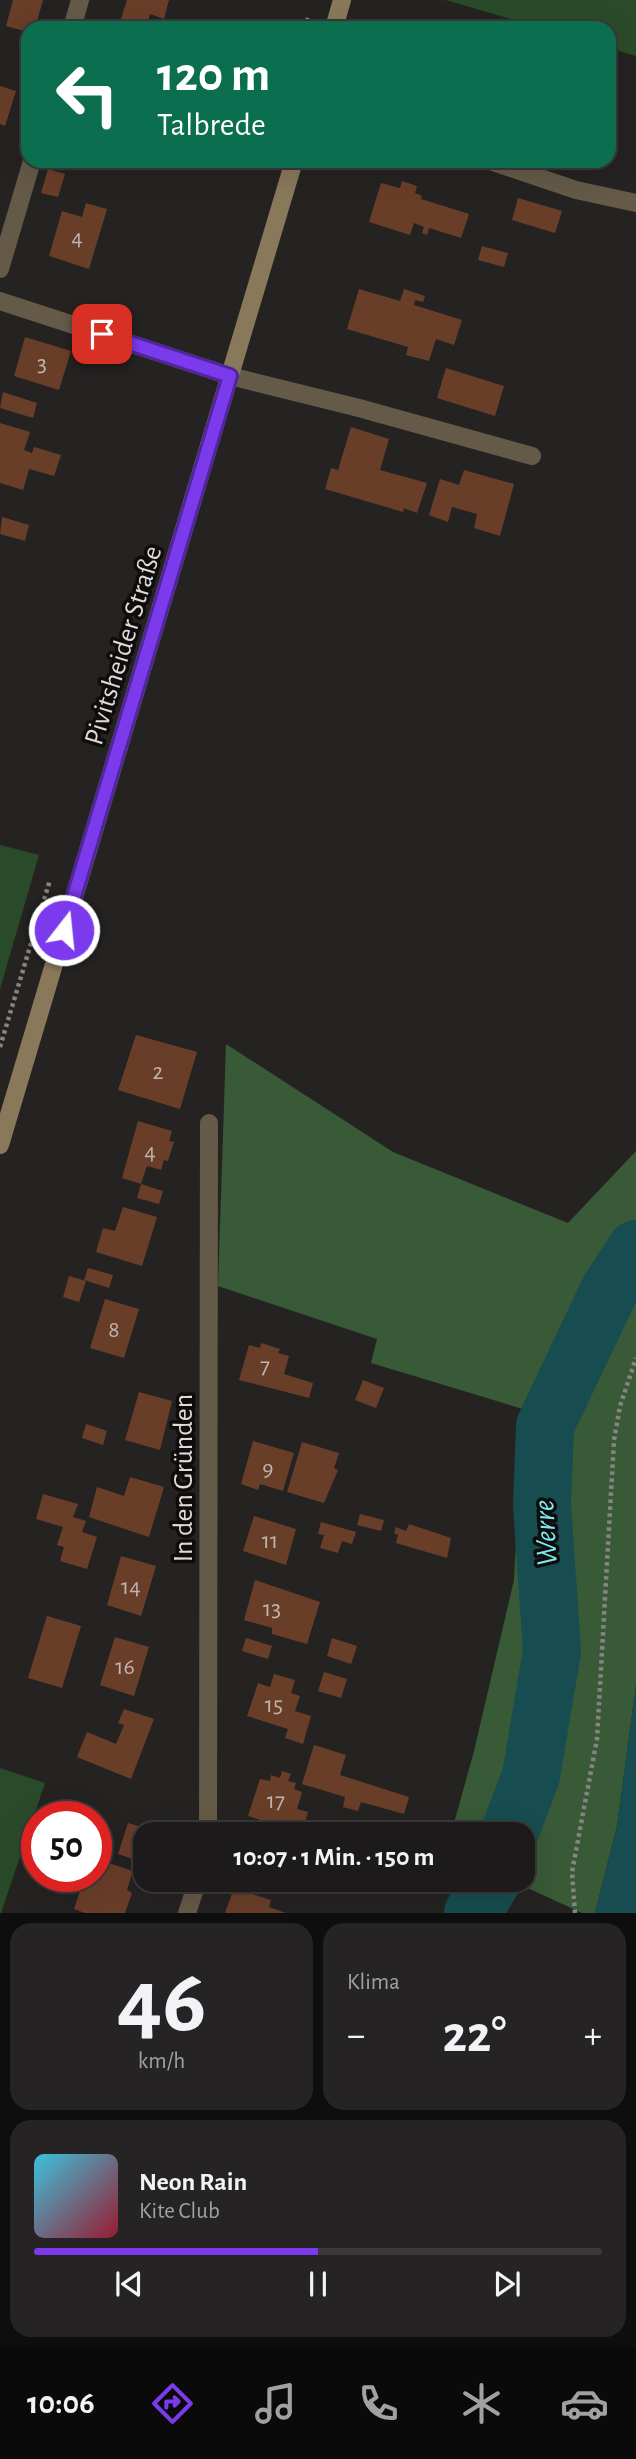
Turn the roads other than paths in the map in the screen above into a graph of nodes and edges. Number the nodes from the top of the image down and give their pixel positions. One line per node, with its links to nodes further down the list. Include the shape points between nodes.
1 (80, 0): 3 (street)
2 (342, 0): 4 (main road)
3 (74, 21)
4 (336, 21)
5 (30, 168): 9 (street)
6 (292, 168): 11 (main road, Pivitsheider Straße)
7 (511, 168): 8 (street, via 576,190)
8 (636, 203)
9 (0, 269)
10 (0, 301): 11 (street)
11 (230, 376): 12 (street); 14 (main road, Pivitsheider Straße)
12 (532, 456)
13 (209, 1123): 15 (street, In den Gründen)
14 (0, 1145)
15 (208, 1822)
16 (194, 1892): 17 (street)
17 (187, 1913)

